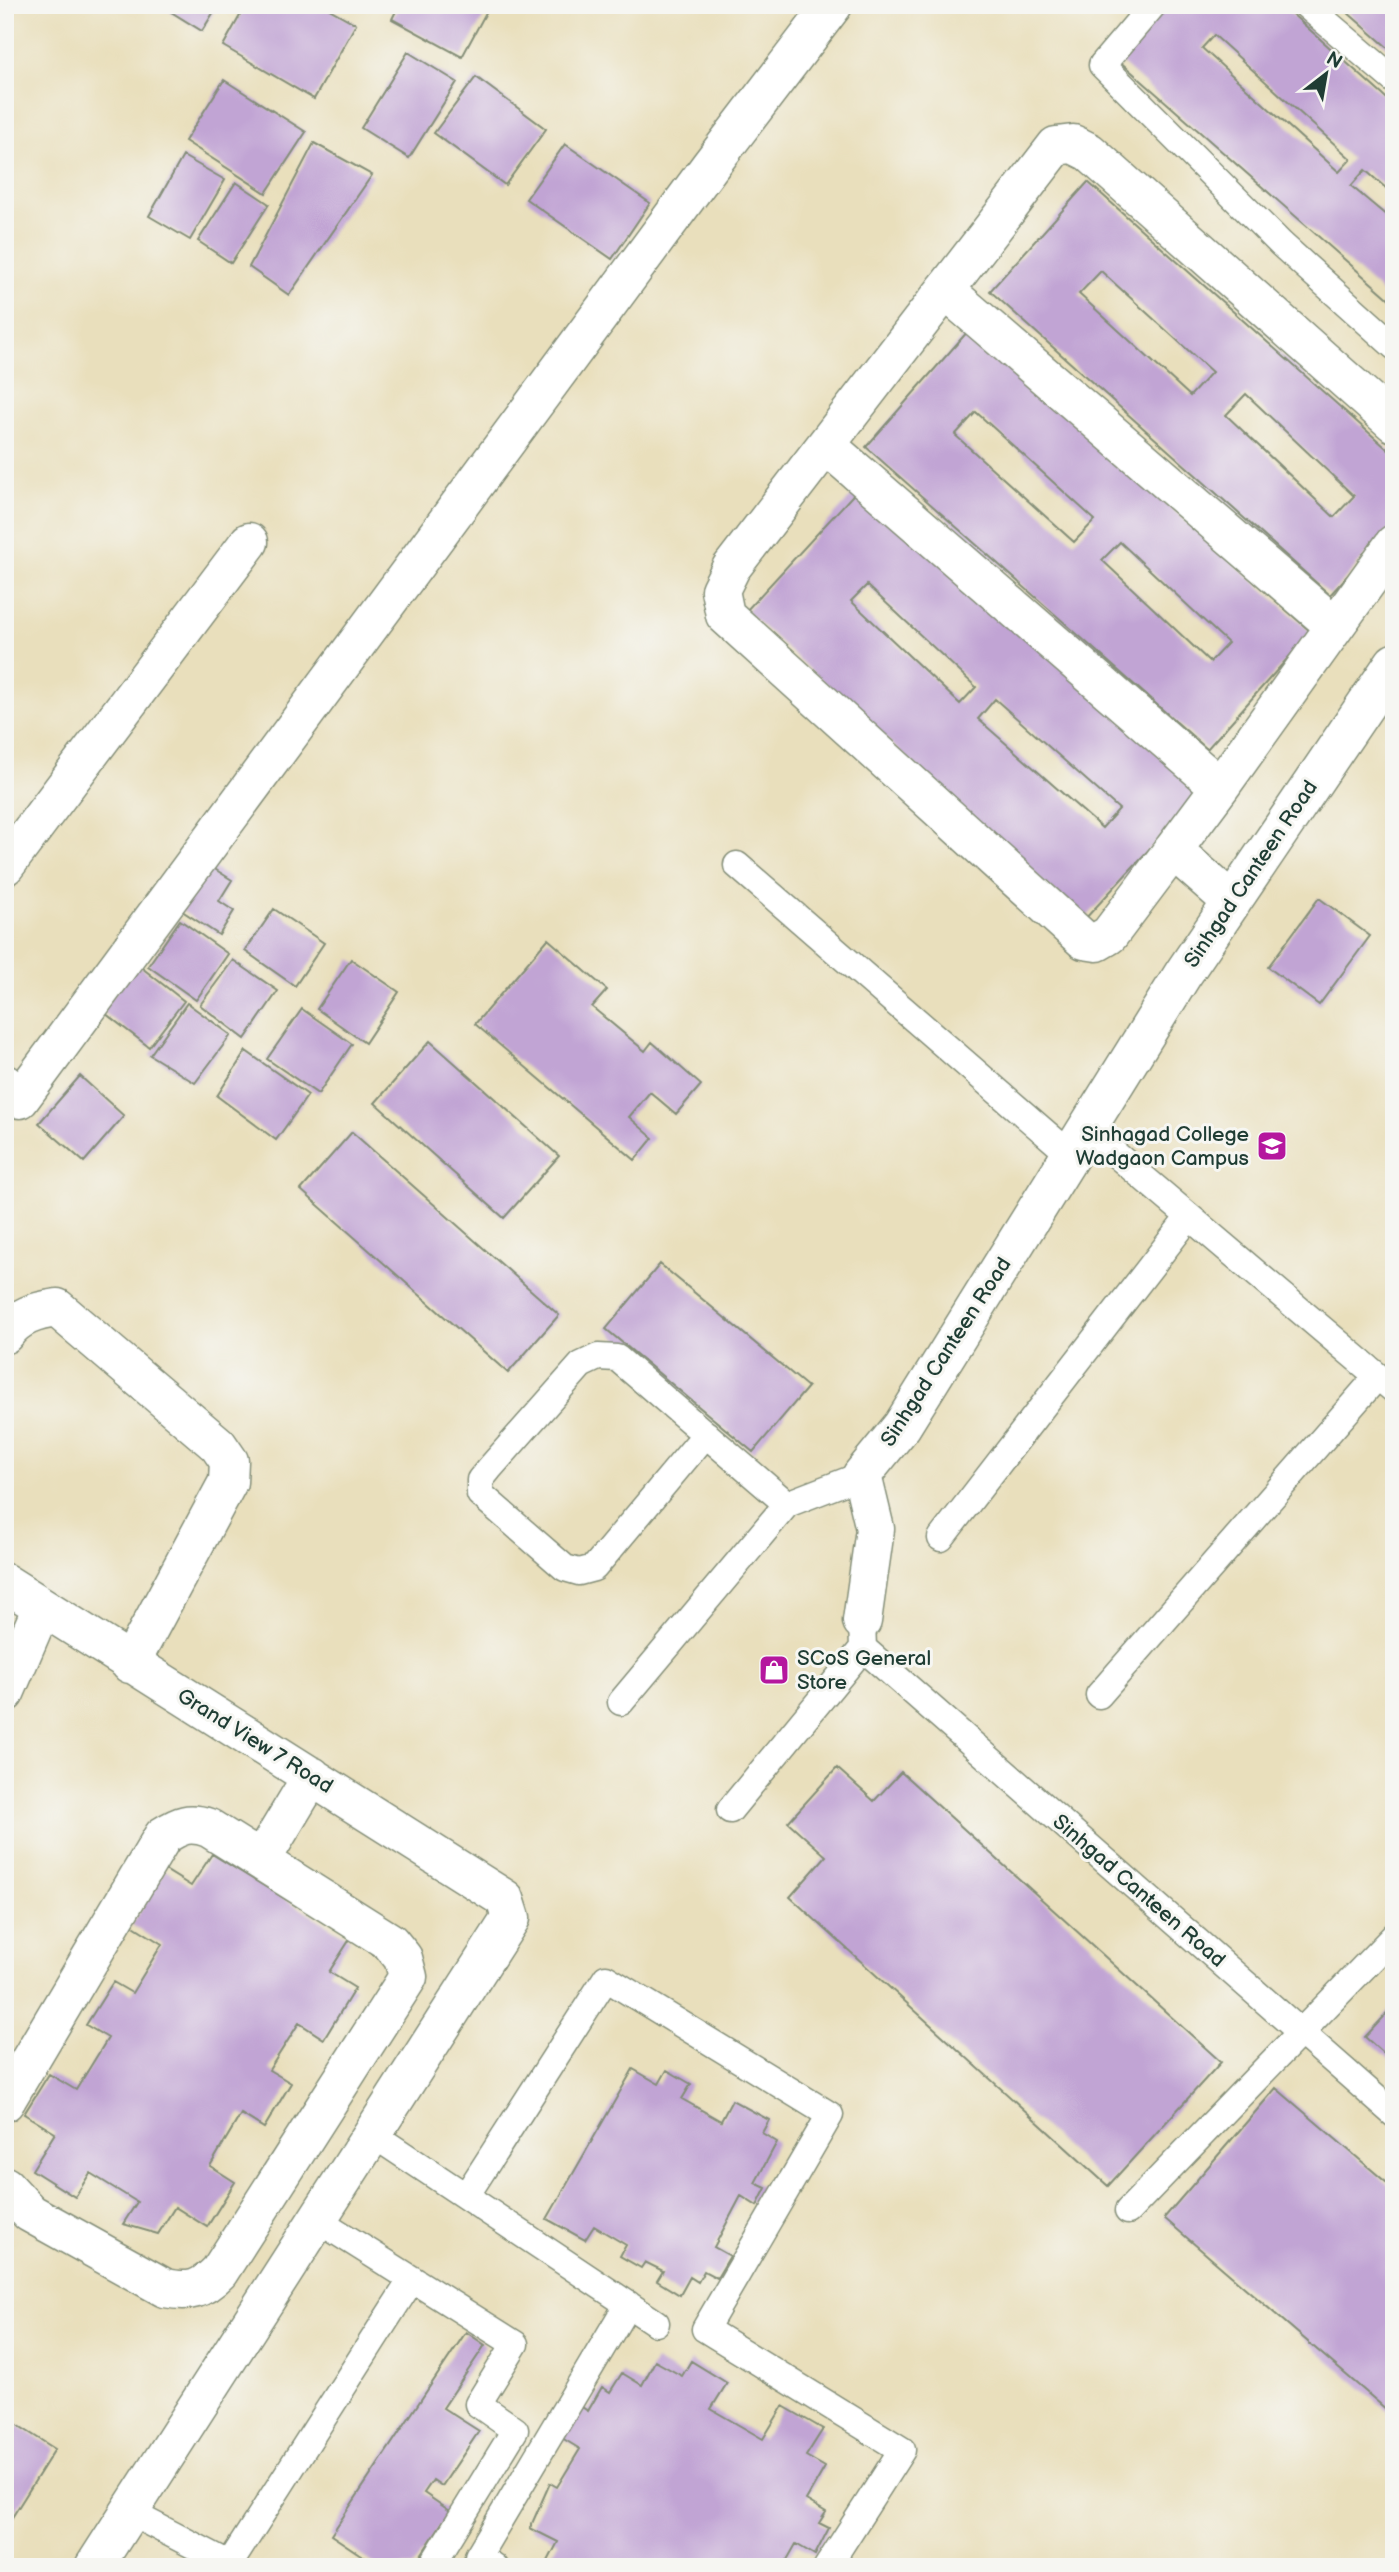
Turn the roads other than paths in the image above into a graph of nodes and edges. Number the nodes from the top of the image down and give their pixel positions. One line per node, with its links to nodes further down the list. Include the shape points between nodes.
1 (833, 5): 18 (street, via 20,1099)
2 (1153, 5): 6 (lane, via 1102,65 1281,244)
3 (1306, 5): 4 (lane)
4 (1394, 80)
5 (946, 290): 7 (street, via 1056,146 1073,144 1089,152); 8 (street); 11 (street)
6 (1394, 346)
7 (1394, 423)
8 (826, 444): 13 (street); 14 (street, via 731,568 720,590 725,615 1084,940 1097,942 1109,936)
9 (249, 542): 16 (street)
10 (1394, 544): 11 (street)
11 (1335, 626): 13 (street)
12 (1394, 663): 17 (street, Sinhgad Canteen Road)
13 (1220, 787): 14 (street)
14 (1173, 850): 17 (street)
15 (737, 865): 19 (lane)
16 (5, 866)
17 (1232, 902): 19 (street, Sinhgad Canteen Road)
18 (5, 1084)
19 (1080, 1143): 20 (lane); 24 (street, Sinhgad Canteen Road, via 902,1426)
20 (1189, 1217): 22 (lane); 26 (lane)
21 (5, 1334): 30 (street, via 34,1311 57,1308 218,1445 229,1461 228,1482)
22 (1385, 1384): 32 (lane)
23 (706, 1434): 23 (lane, via 617,1358 598,1357 582,1365 489,1469 480,1480 480,1494 565,1568 579,1572 594,1568); 25 (lane)
24 (862, 1475): 25 (lane); 29 (street, via 875,1529)
25 (787, 1504): 33 (lane)
26 (941, 1538)
27 (5, 1583): 28 (street, Grand View 7 Road)
28 (42, 1607): 30 (street, Grand View 7 Road); 31 (street)
29 (863, 1635): 35 (lane); 38 (lane, Sinhgad Canteen Road)
30 (130, 1664): 34 (street, Grand View 7 Road)
31 (5, 1693)
32 (1098, 1695)
33 (621, 1702)
34 (312, 1776): 36 (street); 41 (street, Grand View 7 Road, via 505,1899 511,1918)
35 (730, 1810)
36 (262, 1859): 39 (street, via 193,1823 163,1836); 42 (street, via 390,1942 403,1958 408,1977 219,2272 205,2287 187,2293 165,2288 30,2213)
37 (1394, 1936): 38 (lane)
38 (1301, 2033): 40 (lane, Sinhgad Canteen Road); 44 (lane)
39 (5, 2102)
40 (1394, 2114)
41 (372, 2134): 43 (lane); 45 (street)
42 (5, 2186)
43 (466, 2196): 47 (lane); 54 (lane, via 607,1978 830,2115 705,2329 902,2450)
44 (1128, 2211)
45 (317, 2220): 46 (lane); 49 (street)
46 (412, 2279): 50 (lane); 52 (lane, via 514,2344 478,2404 515,2430)
47 (628, 2304): 48 (lane); 53 (lane, via 478,2556)
48 (656, 2323)
49 (129, 2512): 50 (lane); 51 (street)
50 (232, 2566)
51 (94, 2567)
52 (431, 2567)
53 (494, 2567)
54 (827, 2567)

